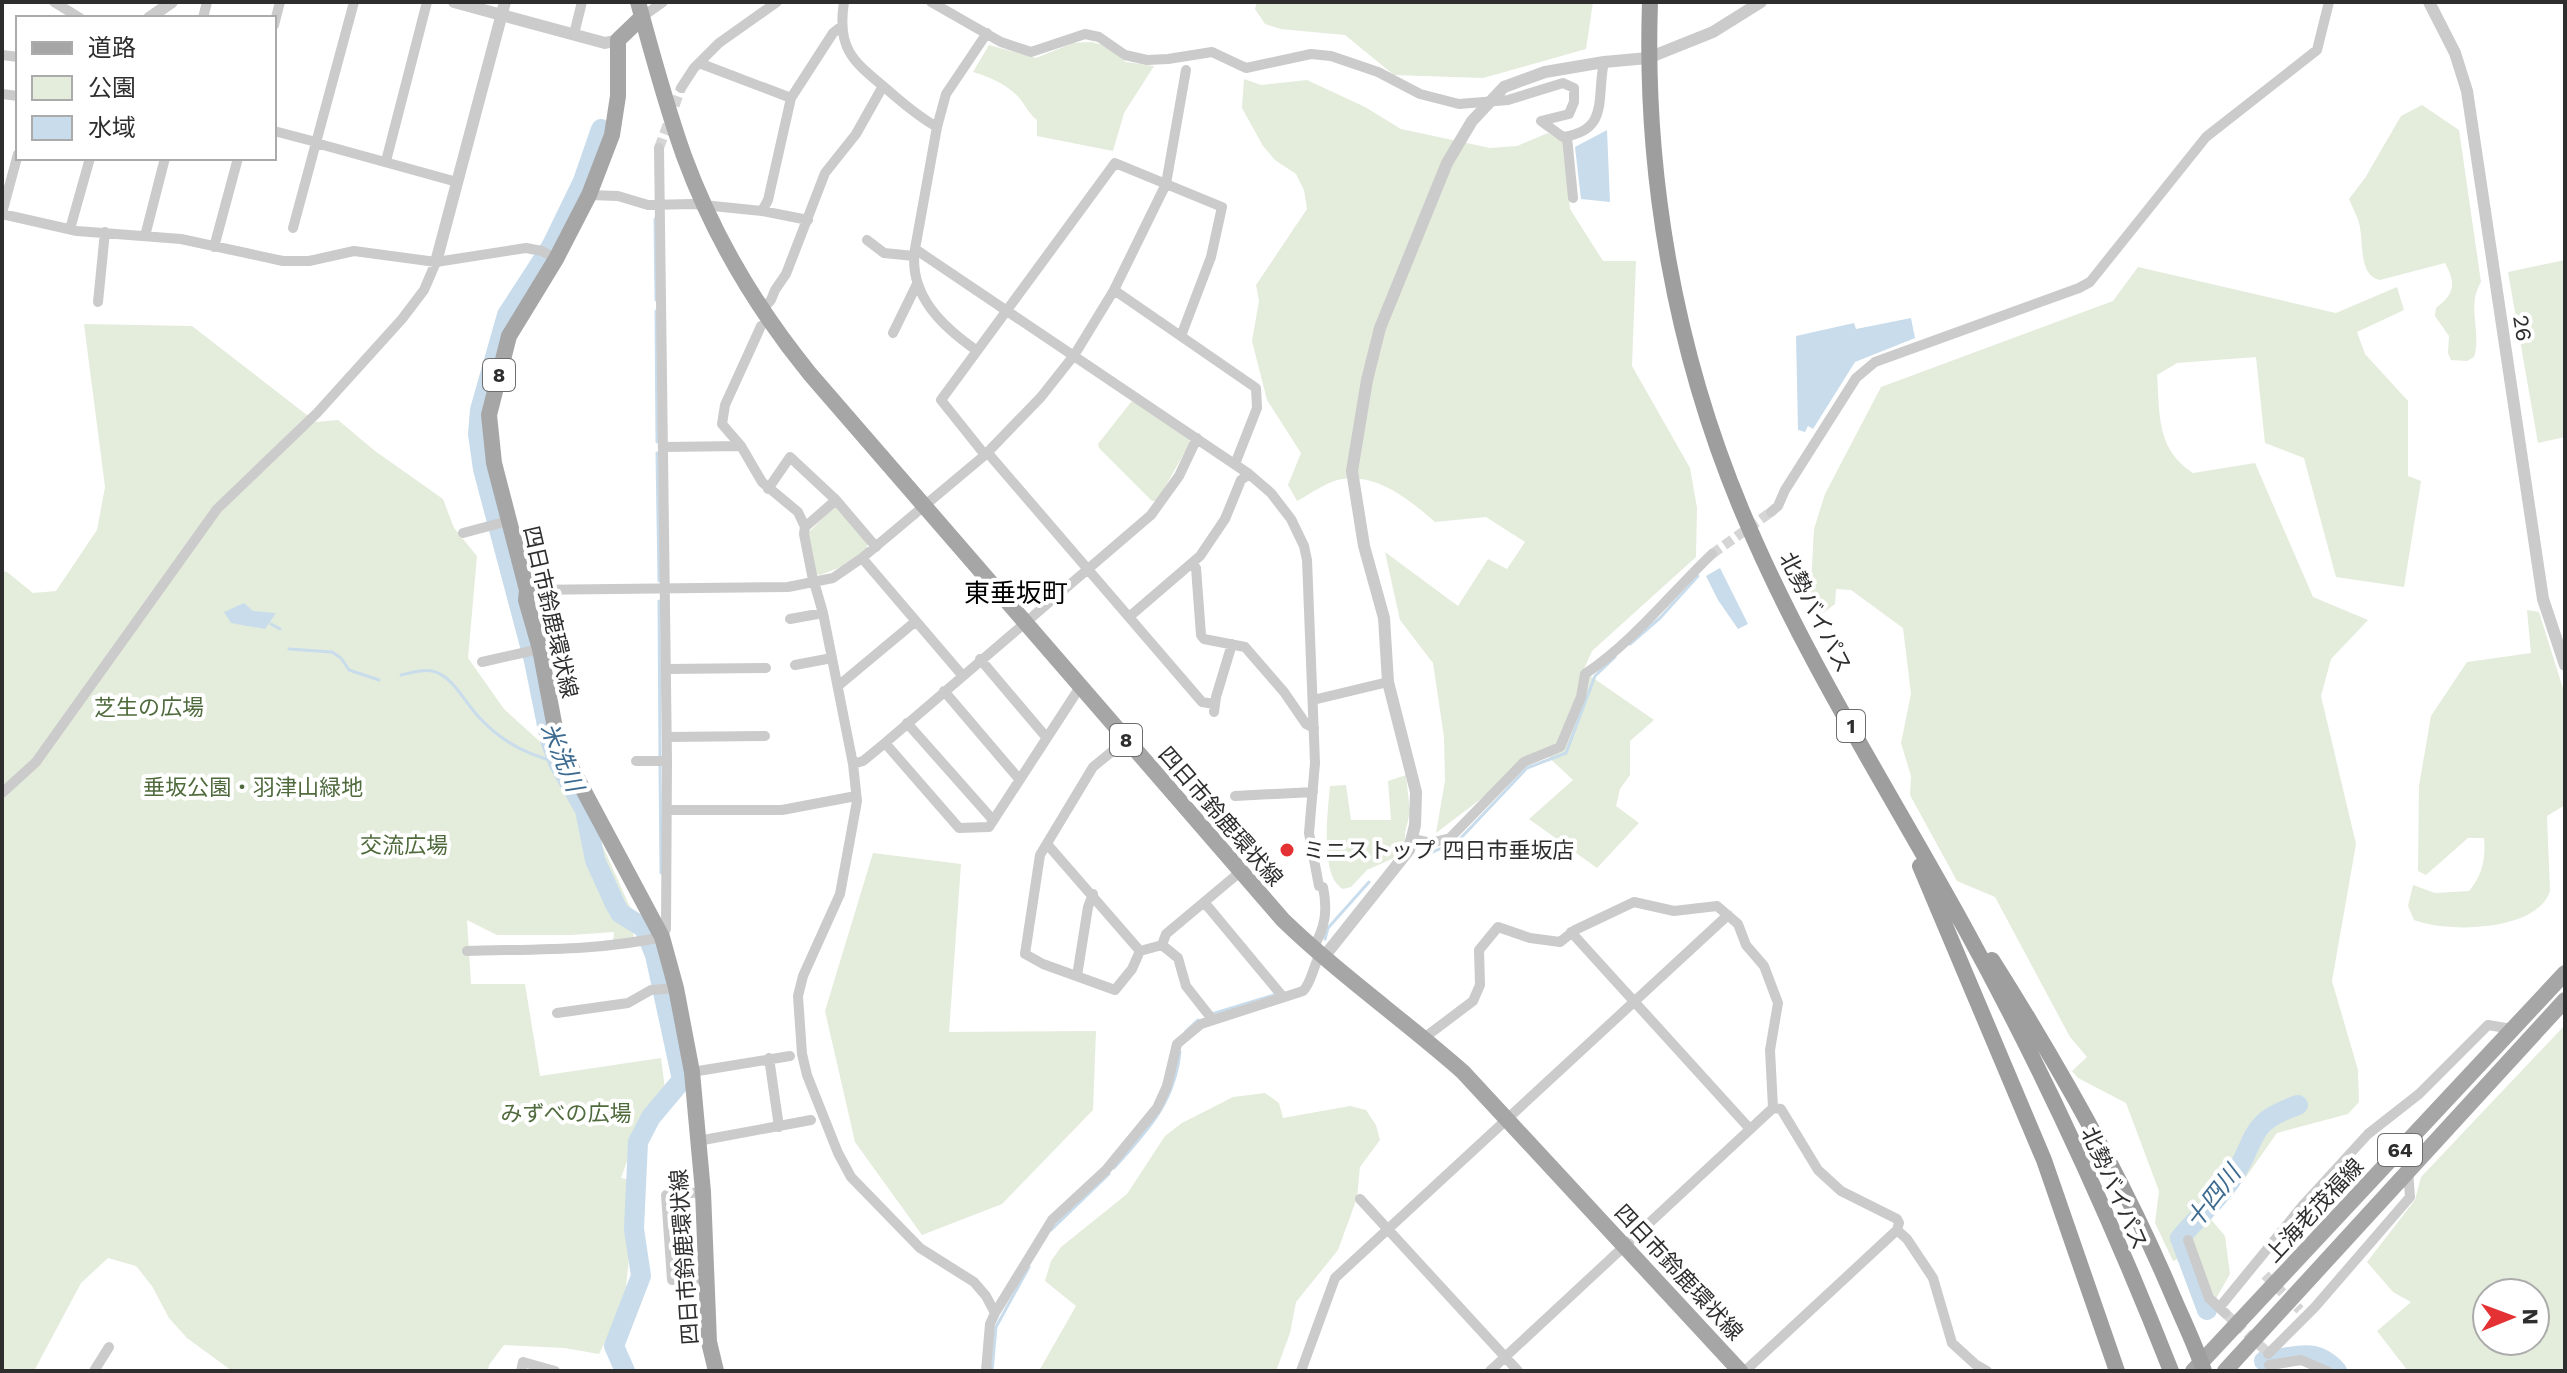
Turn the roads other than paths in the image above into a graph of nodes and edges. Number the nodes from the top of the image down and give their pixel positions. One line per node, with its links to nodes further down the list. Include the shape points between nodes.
1 (54, 2): 17 (street)
2 (172, 2): 18 (street)
3 (354, 2): 34 (street)
4 (427, 2): 40 (street)
5 (454, 2): 15 (street)
6 (582, 2): 21 (street)
7 (663, 2): 16 (street)
8 (777, 2): 25 (street)
9 (844, 2): 19 (street)
10 (931, 2): 20 (street)
11 (1650, 2): 23 (highway, 北勢バイパス / 1)
12 (1761, 2): 23 (street, via 1713,32)
13 (2329, 2): 77 (street, via 2317,50 2206,137 2090,282 1866,368)
14 (2429, 2): 100 (street, 26, via 2467,91 2543,599)
15 (504, 8): 21 (street); 41 (street)
16 (640, 10): 22 (main road); 46 (main road, 四日市鈴鹿環状線 / 8, via 684,156)
17 (77, 16)
18 (152, 16)
19 (842, 26): 27 (street, via 856,65); 29 (street)
20 (987, 33): 30 (street, via 1031,52 1085,34 1139,59 1212,52 1246,68 1311,54 1331,56 1440,101); 31 (street, via 946,94)
21 (574, 34): 22 (street, via 605,43)
22 (618, 40): 43 (main road, 四日市鈴鹿環状線 / 8, via 612,135)
23 (1648, 58): 24 (street); 124 (highway, 北勢バイパス / 1, via 1664,239 1678,311 1718,446 1771,576)
24 (1604, 62): 30 (street, via 1545,72 1504,87); 33 (street, via 1595,123)
25 (699, 63): 28 (street); 29 (street)
26 (1186, 70): 42 (street)
27 (883, 86): 31 (street); 49 (street, via 856,134 825,173)
28 (681, 88)
29 (791, 98): 47 (street)
30 (1490, 102): 33 (street, via 1563,83 1574,88 1569,114 1541,121); 104 (street, via 1447,163 1380,328 1367,380 1352,471 1364,546 1384,618)
31 (937, 127): 56 (street)
32 (276, 132): 34 (street)
33 (1567, 137): 44 (street)
34 (316, 142): 40 (street); 50 (street)
35 (659, 148): 45 (street)
36 (16, 160): 48 (street)
37 (89, 160): 51 (street)
38 (164, 160): 53 (street)
39 (237, 160): 55 (street)
40 (386, 161): 41 (street)
41 (457, 182): 58 (street)
42 (1166, 184): 60 (street); 62 (street, via 1115,163); 65 (street, via 1222,207 1211,257)
43 (589, 195): 45 (street); 57 (main road, 四日市鈴鹿環状線 / 8)
44 (1573, 198)
45 (661, 206): 46 (street); 70 (street)
46 (705, 206): 47 (street); 63 (main road, 四日市鈴鹿環状線 / 8)
47 (762, 211): 49 (street)
48 (2, 214): 51 (street)
49 (808, 220): 63 (street)
50 (293, 228)
51 (70, 229): 52 (street)
52 (105, 232): 53 (street); 61 (street)
53 (145, 236): 55 (street)
54 (867, 240): 56 (street, via 884,253)
55 (214, 247): 58 (street, via 283,261 354,251)
56 (915, 252): 59 (street); 62 (street)
57 (550, 255): 58 (street, via 519,248); 78 (main road, 四日市鈴鹿環状線 / 8, via 509,336 489,415)
58 (436, 262): 121 (street, via 424,290 402,319 317,413 217,509 36,762)
59 (917, 284): 64 (street); 66 (street, via 942,325)
60 (1114, 290): 65 (street); 67 (street)
61 (98, 302)
62 (1007, 308): 66 (street); 67 (street)
63 (761, 318): 69 (street, via 722,412 725,430); 76 (main road, 四日市鈴鹿環状線 / 8)
64 (893, 333)
65 (1181, 336): 72 (street, via 1256,388 1257,408)
66 (976, 350): 71 (street, via 941,400)
67 (1075, 354): 68 (street); 71 (street)
68 (1197, 438): 72 (street); 85 (street, via 1156,510)
69 (741, 446): 70 (street); 74 (street)
70 (664, 447): 87 (street)
71 (986, 454): 76 (street); 85 (street)
72 (1235, 464): 73 (street)
73 (1249, 474): 84 (street, via 1241,480 1217,532); 108 (street, via 1280,503 1304,546)
74 (768, 489): 75 (street, via 790,457); 79 (street, via 798,512)
75 (836, 500): 79 (street); 81 (street)
76 (925, 508): 81 (street); 93 (main road, 四日市鈴鹿環状線 / 8)
77 (1771, 512)
78 (504, 522): 80 (street); 88 (main road, 四日市鈴鹿環状線 / 8)
79 (805, 527): 86 (street)
80 (463, 533)
81 (876, 547): 83 (street)
82 (1712, 554): 127 (street, via 1660,610 1585,674 1560,747 1524,762 1450,838 1431,843)
83 (862, 558): 86 (street, via 833,578); 92 (street)
84 (1192, 563): 90 (street); 94 (street, via 1201,635)
85 (1088, 568): 90 (street); 93 (street)
86 (814, 583): 87 (street); 89 (street)
87 (665, 588): 88 (street); 102 (street)
88 (527, 590): 95 (main road, 四日市鈴鹿環状線 / 8)
89 (823, 613): 91 (street); 96 (street)
90 (1129, 617): 94 (street, via 1202,702 1214,708)
91 (790, 619)
92 (916, 621): 103 (street); 105 (street)
93 (1024, 623): 97 (street); 106 (main road, 四日市鈴鹿環状線 / 8)
94 (1232, 644): 110 (street, via 1245,647)
95 (534, 650): 98 (street); 134 (main road, 四日市鈴鹿環状線 / 8, via 549,729)
96 (832, 658): 99 (street); 105 (street)
97 (980, 659): 103 (street); 113 (street)
98 (482, 662)
99 (795, 665)
100 (2565, 665)
101 (766, 668): 102 (street)
102 (666, 669): 112 (street)
103 (962, 675): 107 (street)
104 (1388, 682): 108 (street); 127 (street, via 1412,766)
105 (838, 686): 118 (street)
106 (1080, 687): 113 (street); 114 (main road, 四日市鈴鹿環状線 / 8)
107 (944, 691): 109 (street); 119 (street)
108 (1313, 700): 110 (street)
109 (907, 723): 115 (street); 126 (street)
110 (1314, 728): 120 (street)
111 (765, 736): 112 (street)
112 (667, 737): 117 (street)
113 (1046, 737): 119 (street)
114 (1126, 740): 128 (street, via 1093,767); 129 (main road, 四日市鈴鹿環状線 / 8)
115 (885, 743): 118 (street); 126 (street, via 959,828 989,827)
116 (636, 761): 117 (street)
117 (663, 761): 125 (street)
118 (853, 764): 122 (street)
119 (1019, 779): 126 (street)
120 (1313, 792): 123 (street); 138 (street, via 1309,833 1327,906)
121 (2, 793)
122 (856, 796): 125 (street, via 782,810); 168 (street, via 840,894 798,996 807,1075 851,1177 920,1248 974,1282)
123 (1235, 796)
124 (1889, 796): 172 (highway, 北勢バイパス / 1, via 2016,1027); 173 (highway, 1, via 2032,1022 2117,1175); 184 (highway, 1, via 2044,1160)
125 (667, 810): 134 (street, via 667,916)
126 (993, 820)
127 (1413, 839): 138 (street, via 1385,882)
128 (1047, 844): 130 (street); 140 (street, via 1040,855 1025,954)
129 (1240, 872): 131 (street); 138 (main road, 四日市鈴鹿環状線 / 8)
130 (1093, 894): 137 (street); 140 (street)
131 (1204, 902): 135 (street, via 1166,934); 142 (street)
132 (1728, 915): 133 (street, via 1717,906 1674,911 1634,902); 144 (street); 152 (street, via 1764,966 1778,1003 1770,1050)
133 (1571, 932): 144 (street); 148 (street, via 1560,942 1494,929 1479,950 1480,985 1473,1001)
134 (658, 938): 136 (street, via 614,947); 141 (main road, 四日市鈴鹿環状線 / 8)
135 (1162, 945): 137 (street); 146 (street, via 1178,958 1186,986)
136 (467, 951)
137 (1140, 951): 140 (street, via 1115,990)
138 (1319, 954): 142 (street, via 1307,988); 148 (main road, 四日市鈴鹿環状線 / 8)
139 (2565, 973): 147 (main road, 上海老茂福線 / 64)
140 (1077, 976)
141 (673, 989): 145 (street, via 651,990 628,1003); 151 (main road, 四日市鈴鹿環状線 / 8)
142 (1283, 997): 146 (street)
143 (2565, 1000): 158 (main road, 上海老茂福線 / 64)
144 (1634, 1001): 153 (street); 156 (street)
145 (557, 1013)
146 (1211, 1016): 168 (street, via 1182,1039 1157,1108 1106,1170 1052,1220)
147 (2512, 1029): 165 (street, via 2488,1025 2419,1094 2368,1134); 173 (main road, 上海老茂福線 / 64)
148 (1424, 1038): 153 (main road, 四日市鈴鹿環状線 / 8)
149 (790, 1056): 150 (street)
150 (769, 1058): 151 (street); 155 (street)
151 (692, 1072): 157 (main road, 四日市鈴鹿環状線 / 8)
152 (1773, 1108): 156 (street); 162 (street, via 1781,1109 1818,1170 1841,1191 1897,1219)
153 (1507, 1118): 161 (street); 164 (main road, 四日市鈴鹿環状線 / 8)
154 (811, 1120): 155 (street)
155 (779, 1127): 157 (street)
156 (1750, 1129): 164 (street)
157 (698, 1141): 159 (main road, 四日市鈴鹿環状線 / 8)
158 (2408, 1171): 171 (street, via 2410,1197 2303,1312); 185 (main road, 上海老茂福線 / 64)
159 (703, 1192): 167 (main road, 四日市鈴鹿環状線 / 8); 167 (street, via 666,1195 672,1280)
160 (1360, 1199): 161 (street)
161 (1388, 1230): 170 (street); 179 (street, via 1335,1278)
162 (1897, 1230): 182 (street); 183 (street, via 1933,1278 1952,1343)
163 (2188, 1240): 165 (street, via 2209,1298 2222,1310)
164 (1625, 1246): 170 (street); 182 (main road, 四日市鈴鹿環状線 / 8)
165 (2255, 1264): 166 (street)
166 (2265, 1275)
167 (706, 1278): 177 (main road, 四日市鈴鹿環状線 / 8)
168 (995, 1313): 178 (street)
169 (109, 1347): 174 (street)
170 (1505, 1357): 180 (street); 181 (street)
171 (2268, 1360): 186 (street, via 2301,1360)
172 (2168, 1365)
173 (2199, 1368)
174 (94, 1371)
175 (521, 1371): 176 (street, via 523,1362)
176 (555, 1371)
177 (716, 1371)
178 (986, 1371)
179 (1301, 1371)
180 (1490, 1371)
181 (1518, 1371)
182 (1743, 1371)
183 (1987, 1371)
184 (2117, 1371)
185 (2225, 1371)
186 (2327, 1371)

